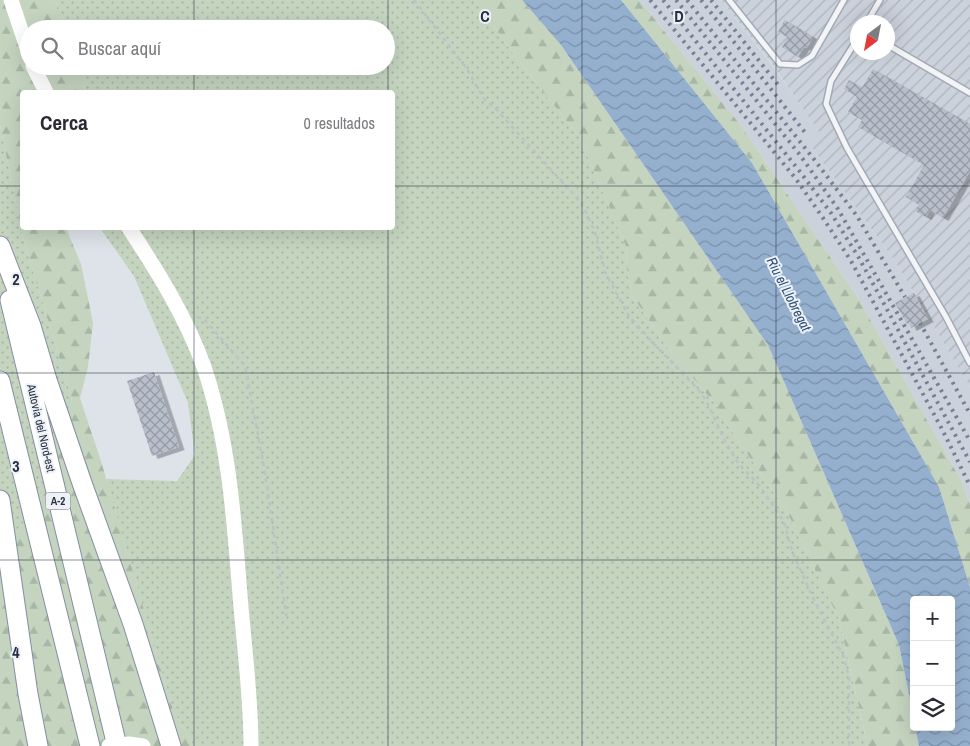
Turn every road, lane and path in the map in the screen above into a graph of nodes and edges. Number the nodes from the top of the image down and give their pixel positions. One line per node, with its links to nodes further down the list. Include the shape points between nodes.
1 (11, 0): 7 (main road)
2 (414, 0): 28 (path, via 467,69 484,99 576,196 595,232 605,272 629,316 697,388 738,463 759,485 784,522 792,551 843,655 849,678)
3 (729, 0): 4 (lane, via 780,64 798,65 812,56)
4 (844, 0)
5 (880, 0): 6 (lane)
6 (871, 15)
7 (20, 27)
8 (895, 49): 12 (lane)
9 (850, 51): 17 (lane, via 832,80 826,104 847,148)
10 (38, 75): 11 (main road)
11 (45, 90)
12 (970, 93)
13 (130, 230): 16 (main road)
14 (0, 246): 26 (highway, via 134,624)
15 (0, 256): 24 (highway, Autovia del Nord-est / A-2)
16 (181, 314): 20 (path, via 204,319 245,366); 27 (main road, via 212,392 228,467)
17 (970, 363)
18 (0, 381): 22 (highway, A-2)
19 (0, 500): 21 (highway, via 20,648)
20 (287, 620)
21 (38, 746)
22 (90, 746)
23 (109, 746): 25 (main road, bridge)
24 (117, 746)
25 (143, 746)
26 (171, 746)
27 (252, 746)
28 (850, 746)

